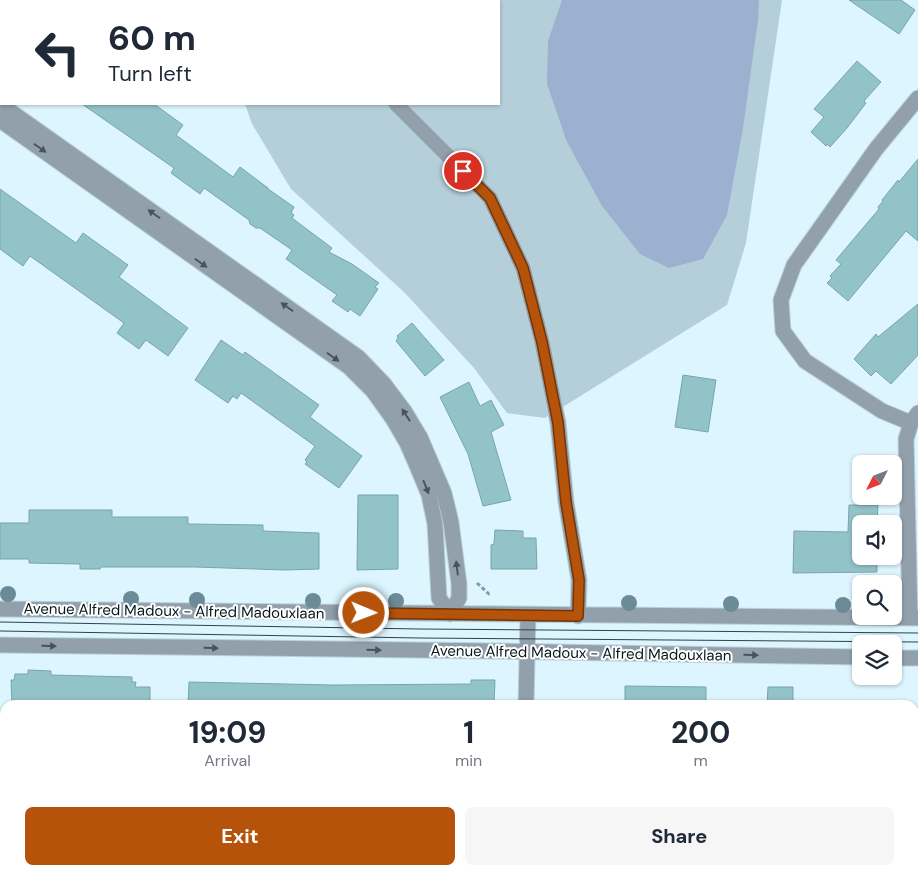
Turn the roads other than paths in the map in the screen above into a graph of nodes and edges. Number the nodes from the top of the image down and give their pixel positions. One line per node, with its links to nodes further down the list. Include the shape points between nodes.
1 (918, 98): 5 (street, via 876,149 794,265 781,300 783,332 805,361 882,411)
2 (1, 105): 7 (street, one-way to 2, via 459,598 451,522 444,493 420,437 384,384 358,357)
3 (397, 105): 9 (street, via 490,198 523,268 558,423 566,502 579,580)
4 (0, 120): 7 (street, one-way to 7, via 349,368 373,391 407,443 429,495 435,524 439,598)
5 (915, 418): 10 (street, via 906,439)
6 (0, 609): 7 (street, Avenue Alfred Madoux - Alfred Madouxlaan)
7 (450, 614): 8 (street, Avenue Alfred Madoux - Alfred Madouxlaan)
8 (528, 615): 9 (street, Avenue Alfred Madoux - Alfred Madouxlaan); 12 (street)
9 (578, 616): 10 (street, Avenue Alfred Madoux - Alfred Madouxlaan)
10 (914, 618)
11 (0, 645): 12 (street, Avenue Alfred Madoux - Alfred Madouxlaan, one-way to 12)
12 (528, 652): 13 (street, Avenue Alfred Madoux - Alfred Madouxlaan, one-way to 13); 16 (street)
13 (852, 657)
14 (902, 658): 15 (street)
15 (918, 658)
16 (526, 700)

